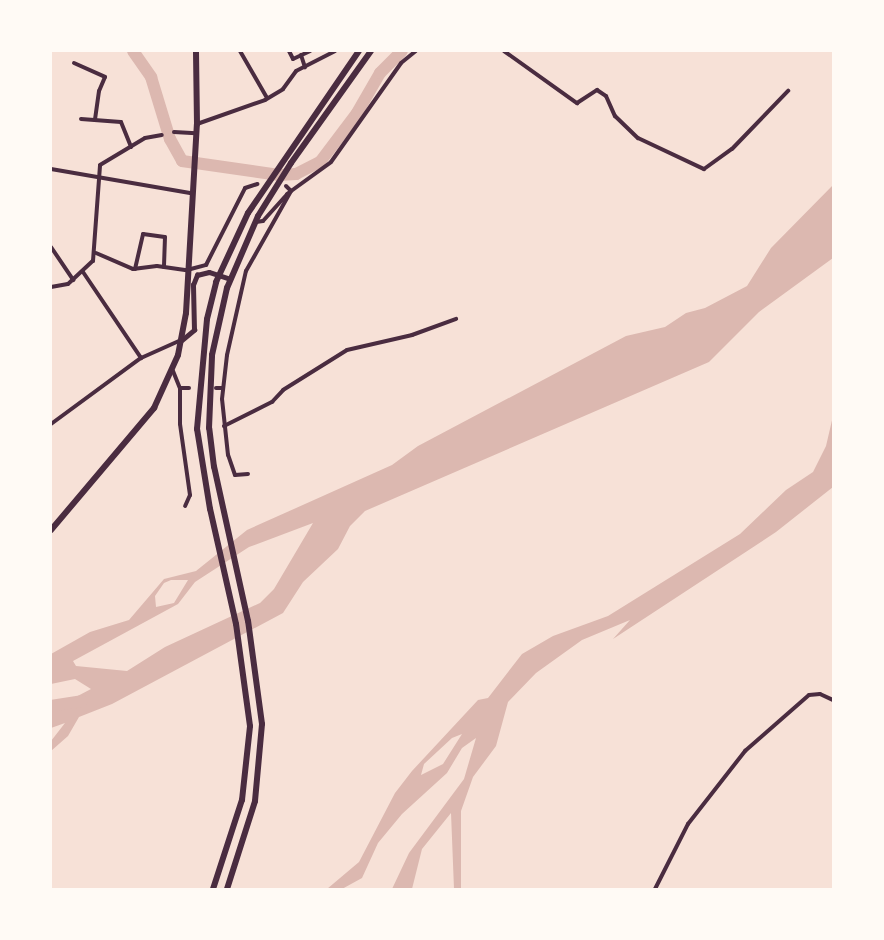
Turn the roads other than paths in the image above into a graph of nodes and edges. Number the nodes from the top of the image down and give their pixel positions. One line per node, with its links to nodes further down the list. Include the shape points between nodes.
1 (196, 51): 17 (main road)
2 (240, 51): 14 (street)
3 (289, 51): 10 (street, via 293,58)
4 (310, 51): 10 (street)
5 (335, 51): 12 (street)
6 (359, 51): 35 (main road, via 260,194)
7 (371, 51): 28 (main road, via 291,163)
8 (416, 51): 26 (street, via 400,63 331,162)
9 (504, 51): 13 (street, via 577,103 597,90 606,96 615,116 638,138 704,169 732,149)
10 (301, 55): 12 (street)
11 (74, 63): 16 (street, via 105,77)
12 (305, 67): 14 (street)
13 (788, 91)
14 (267, 99): 17 (street)
15 (81, 119): 16 (street)
16 (95, 120): 21 (street, via 121,122)
17 (197, 124): 19 (main road)
18 (174, 132): 19 (street)
19 (196, 133): 27 (main road)
20 (162, 135): 21 (street)
21 (131, 147): 23 (street, via 100,165)
22 (51, 169): 23 (street)
23 (98, 175): 27 (street); 30 (street)
24 (257, 184): 33 (street, via 245,188 206,265)
25 (286, 186): 26 (street)
26 (291, 191): 28 (street, via 264,221); 46 (street, via 246,271 233,316)
27 (190, 193): 33 (main road)
28 (256, 222): 36 (main road)
29 (51, 247): 37 (street)
30 (95, 252): 32 (street); 34 (street)
31 (164, 267): 32 (street); 32 (street, via 165,237 143,234); 33 (street)
32 (135, 269)
33 (187, 270): 40 (main road)
34 (83, 272): 37 (street); 41 (street)
35 (219, 275): 36 (street); 40 (street, via 205,272 195,280 194,330); 53 (main road, via 207,319 197,429 248,696 249,758 242,800)
36 (230, 279): 54 (main road, via 218,322 209,428 221,506 260,690 261,759 255,801)
37 (73, 280): 38 (street)
38 (51, 286)
39 (456, 319): 48 (street, via 412,335 346,350 283,390 272,402)
40 (182, 340): 41 (street); 42 (main road)
41 (141, 358): 47 (street)
42 (172, 371): 43 (street); 51 (main road, via 154,408)
43 (180, 388): 44 (street); 50 (street, via 182,444 190,495)
44 (189, 388)
45 (216, 388): 46 (street)
46 (223, 388): 48 (street)
47 (51, 424)
48 (224, 426): 49 (street, via 230,465 235,475)
49 (248, 474)
50 (185, 506)
51 (51, 530)
52 (833, 700): 55 (street, via 820,693 809,695 745,751 688,824)
53 (213, 889)
54 (227, 889)
55 (655, 889)

